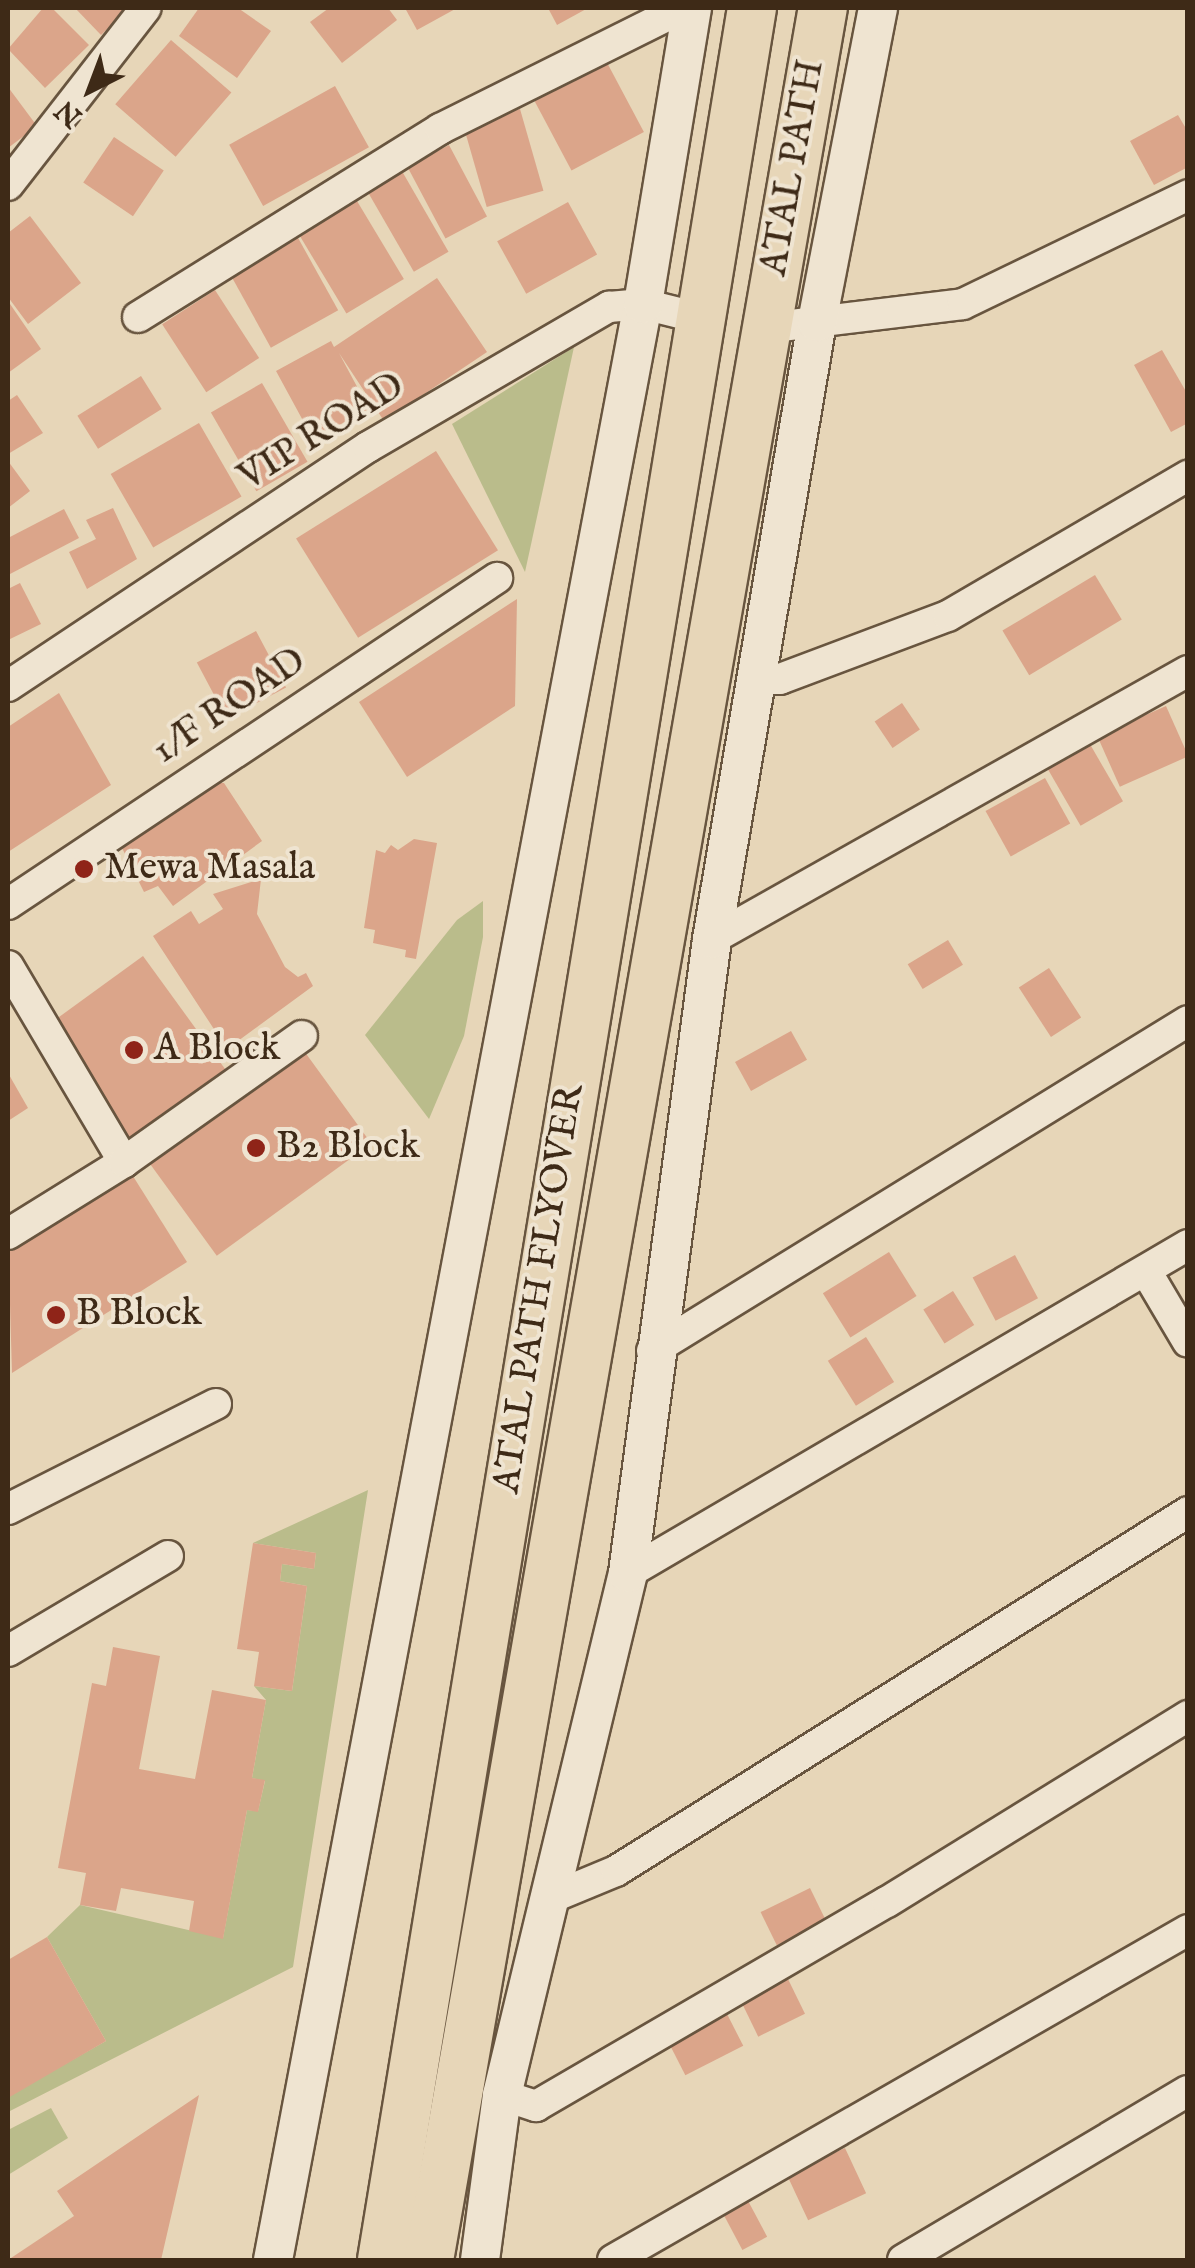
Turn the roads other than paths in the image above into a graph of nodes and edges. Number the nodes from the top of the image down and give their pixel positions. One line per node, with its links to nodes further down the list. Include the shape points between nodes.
1 (146, 8): 7 (street)
2 (683, 8): 10 (street, via 440,129)
3 (692, 8): 9 (street)
4 (752, 8): 11 (main road, ATAL PATH)
5 (823, 8): 13 (main road, ATAL PATH)
6 (878, 8): 12 (street)
7 (8, 185)
8 (1188, 195): 12 (street, via 963,304)
9 (644, 304): 11 (street, VIP ROAD); 18 (street, VIP ROAD, via 609,307 368,447); 41 (street)
10 (138, 317)
11 (699, 318): 42 (main road, ATAL PATH FLYOVER)
12 (816, 322): 13 (street); 17 (street)
13 (765, 328): 43 (main road, ATAL PATH FLYOVER)
14 (1188, 476): 17 (street, via 948,616 780,679)
15 (496, 578): 19 (street, 1/F ROAD)
16 (1188, 671): 20 (street)
17 (759, 679): 20 (street)
18 (8, 686)
19 (8, 904)
20 (712, 940): 29 (street)
21 (8, 966): 24 (street)
22 (1188, 1020): 29 (street)
23 (302, 1036): 24 (street)
24 (124, 1162): 25 (street)
25 (8, 1234)
26 (1188, 1245): 27 (street)
27 (1146, 1271): 28 (street); 34 (street)
28 (1188, 1342)
29 (652, 1351): 34 (street)
30 (216, 1404): 31 (street)
31 (8, 1509)
32 (1188, 1512): 37 (street, via 616,1871)
33 (168, 1556): 35 (street)
34 (628, 1573): 37 (street)
35 (8, 1651)
36 (1188, 1716): 40 (street, via 887,1902 536,2106)
37 (546, 1900): 40 (street)
38 (1188, 1930): 45 (street)
39 (1188, 2091): 46 (street)
40 (502, 2095): 44 (street)
41 (273, 2260)
42 (382, 2260)
43 (429, 2260)
44 (480, 2260)
45 (613, 2260)
46 (903, 2260)

